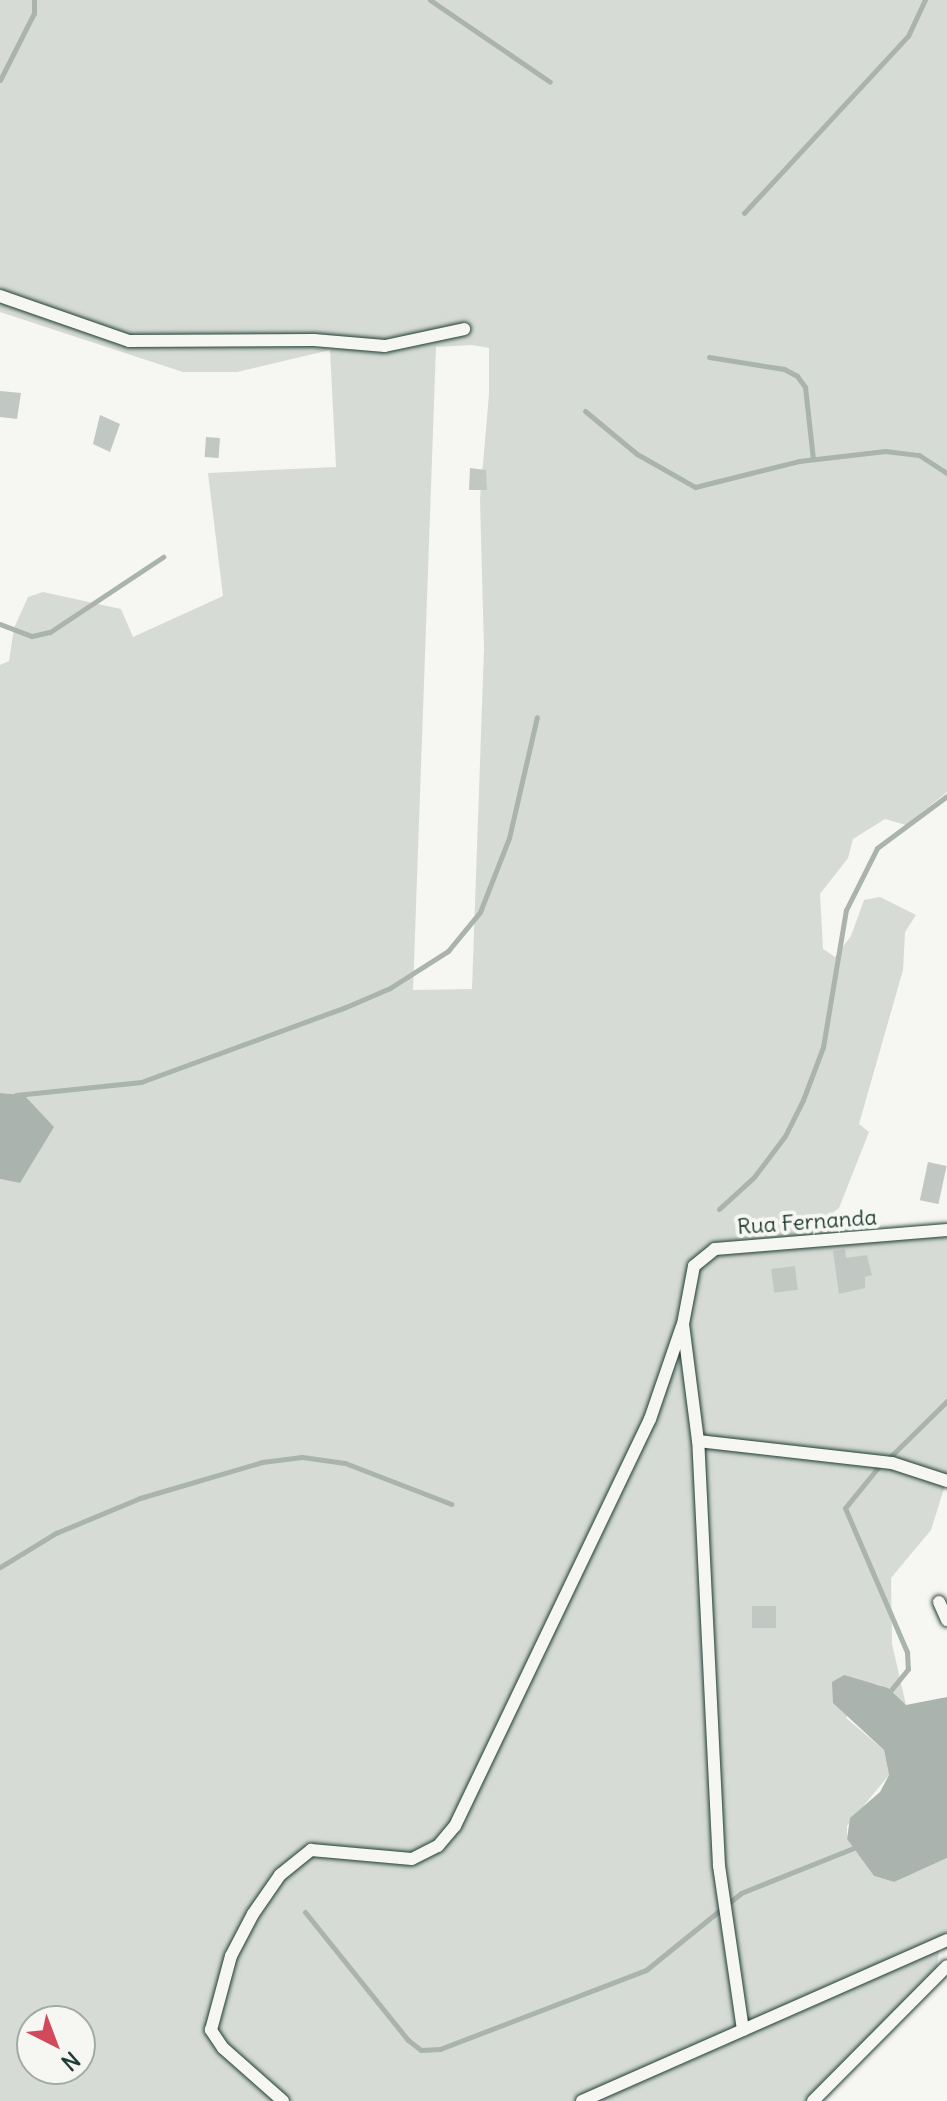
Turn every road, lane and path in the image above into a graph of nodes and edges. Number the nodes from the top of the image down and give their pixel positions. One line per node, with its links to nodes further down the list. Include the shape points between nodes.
1 (0, 296): 2 (street, via 129,341 314,340 385,346)
2 (464, 329)
3 (947, 1230): 4 (street, Rua Fernanda, via 715,1249 696,1260)
4 (683, 1324): 5 (street); 12 (street, via 650,1419 455,1826 438,1846 412,1859 311,1850 280,1875 253,1914 223,1979 211,2030 223,2048)
5 (698, 1441): 6 (street, via 892,1463); 11 (street, via 719,1866)
6 (947, 1481)
7 (939, 1602): 8 (street)
8 (947, 1620)
9 (947, 1940): 11 (street)
10 (947, 1966): 14 (street)
11 (743, 2030): 13 (street)
12 (283, 2101)
13 (582, 2101)
14 (813, 2101)

